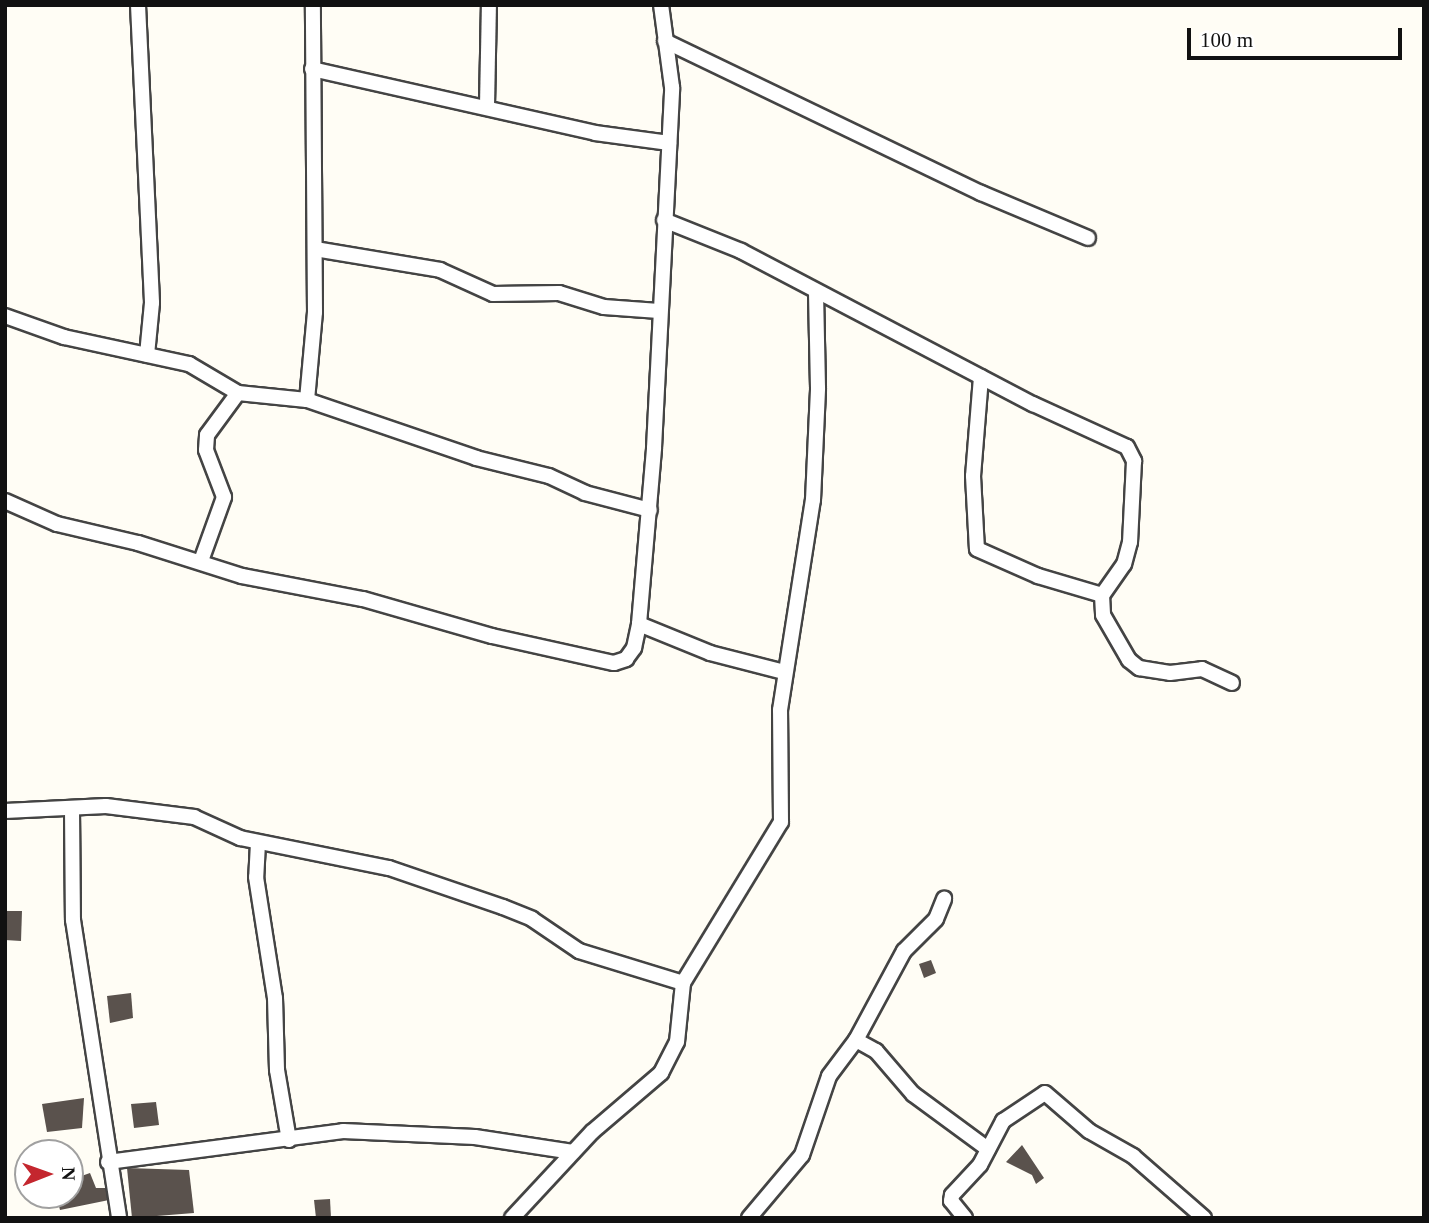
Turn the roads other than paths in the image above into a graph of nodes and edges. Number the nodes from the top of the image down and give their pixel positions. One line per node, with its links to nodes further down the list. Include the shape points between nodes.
1 (138, 5): 15 (street, via 152,303)
2 (313, 5): 6 (street)
3 (489, 5): 7 (street)
4 (661, 5): 5 (street)
5 (665, 41): 8 (street, via 671,87); 10 (street, via 981,193)
6 (312, 69): 7 (street); 11 (street)
7 (488, 106): 8 (street, via 595,133)
8 (668, 143): 9 (street)
9 (664, 220): 12 (street, via 741,251); 13 (street)
10 (1088, 238)
11 (315, 249): 13 (street, via 440,270 493,294 559,293 604,307); 18 (street)
12 (816, 291): 16 (street); 24 (street, via 813,500)
13 (659, 311): 20 (street)
14 (5, 316): 15 (street, via 64,337)
15 (147, 355): 17 (street, via 189,364)
16 (981, 377): 22 (street, via 973,476 977,549 1038,576); 22 (street, via 1132,452 1128,554)
17 (238, 393): 18 (street); 21 (street, via 207,435 206,450 223,497)
18 (307, 400): 20 (street, via 476,458 550,476 585,493)
19 (5, 501): 21 (street, via 57,524)
20 (650, 510): 23 (street)
21 (201, 561): 23 (street, via 242,576 363,599 492,636 614,663 626,659 634,648)
22 (1102, 595): 25 (street, via 1103,615 1129,660 1139,668 1170,673 1202,669)
23 (639, 624): 24 (street, via 710,653)
24 (784, 672): 30 (street, via 778,750 781,822)
25 (1232, 683)
26 (72, 810): 27 (street); 28 (street, via 152,810 194,817); 35 (street, via 73,920 98,1061)
27 (5, 811)
28 (258, 843): 30 (street, via 388,868 532,919 579,951); 32 (street, via 256,877 275,998 277,1070)
29 (944, 899): 31 (street, via 936,919 904,951)
30 (683, 983): 34 (street, via 677,1042 660,1073)
31 (856, 1040): 33 (street, via 876,1051 913,1094); 38 (street, via 829,1076 802,1155)
32 (289, 1140): 34 (street, via 343,1131 378,1132 475,1137); 35 (street)
33 (988, 1149): 39 (street, via 980,1165 952,1195 955,1209); 40 (street, via 1010,1114 1045,1093 1089,1131 1133,1156)
34 (573, 1152): 37 (street)
35 (108, 1162): 36 (street)
36 (118, 1218)
37 (512, 1218)
38 (749, 1218)
39 (965, 1218)
40 (1204, 1218)

